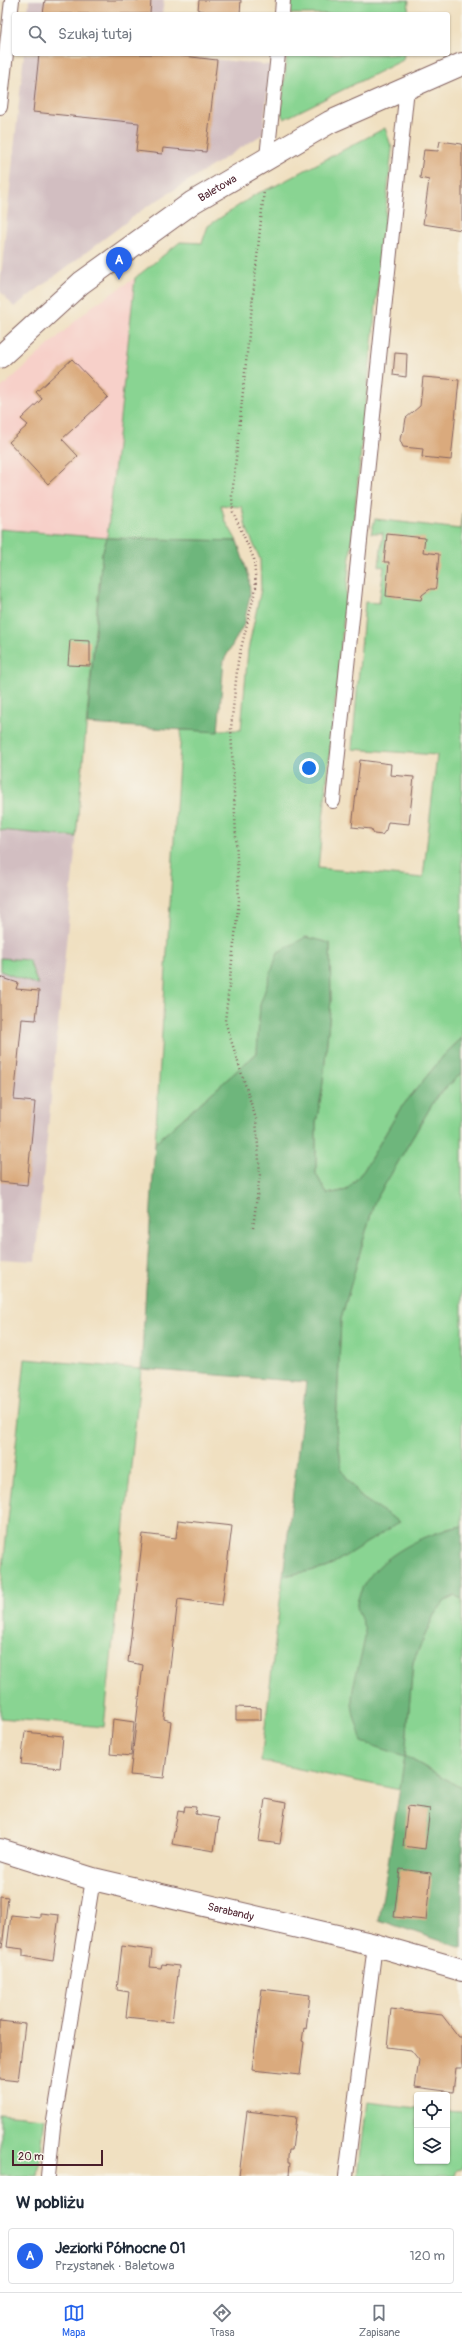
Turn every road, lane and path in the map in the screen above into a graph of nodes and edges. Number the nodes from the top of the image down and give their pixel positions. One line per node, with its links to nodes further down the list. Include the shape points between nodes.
1 (12, 0): 7 (lane)
2 (283, 0): 3 (lane)
3 (282, 12)
4 (278, 56): 8 (lane)
5 (462, 64): 6 (street, Baletowa)
6 (407, 88): 8 (street, Baletowa, via 330,122); 10 (lane)
7 (0, 107)
8 (267, 157): 9 (street, Baletowa, via 193,202 109,262 76,288); 11 (path, via 232,496 233,512 254,559 256,587 238,661 231,728 240,901 226,1021 256,1119 260,1174)
9 (0, 357)
10 (333, 801)
11 (252, 1227)
12 (0, 1850): 13 (street, Sarabandy)
13 (93, 1879): 14 (street, Sarabandy); 16 (lane, via 53,2127)
14 (375, 1945): 15 (street, Sarabandy); 17 (lane)
15 (462, 1970)
16 (48, 2176)
17 (346, 2176)

